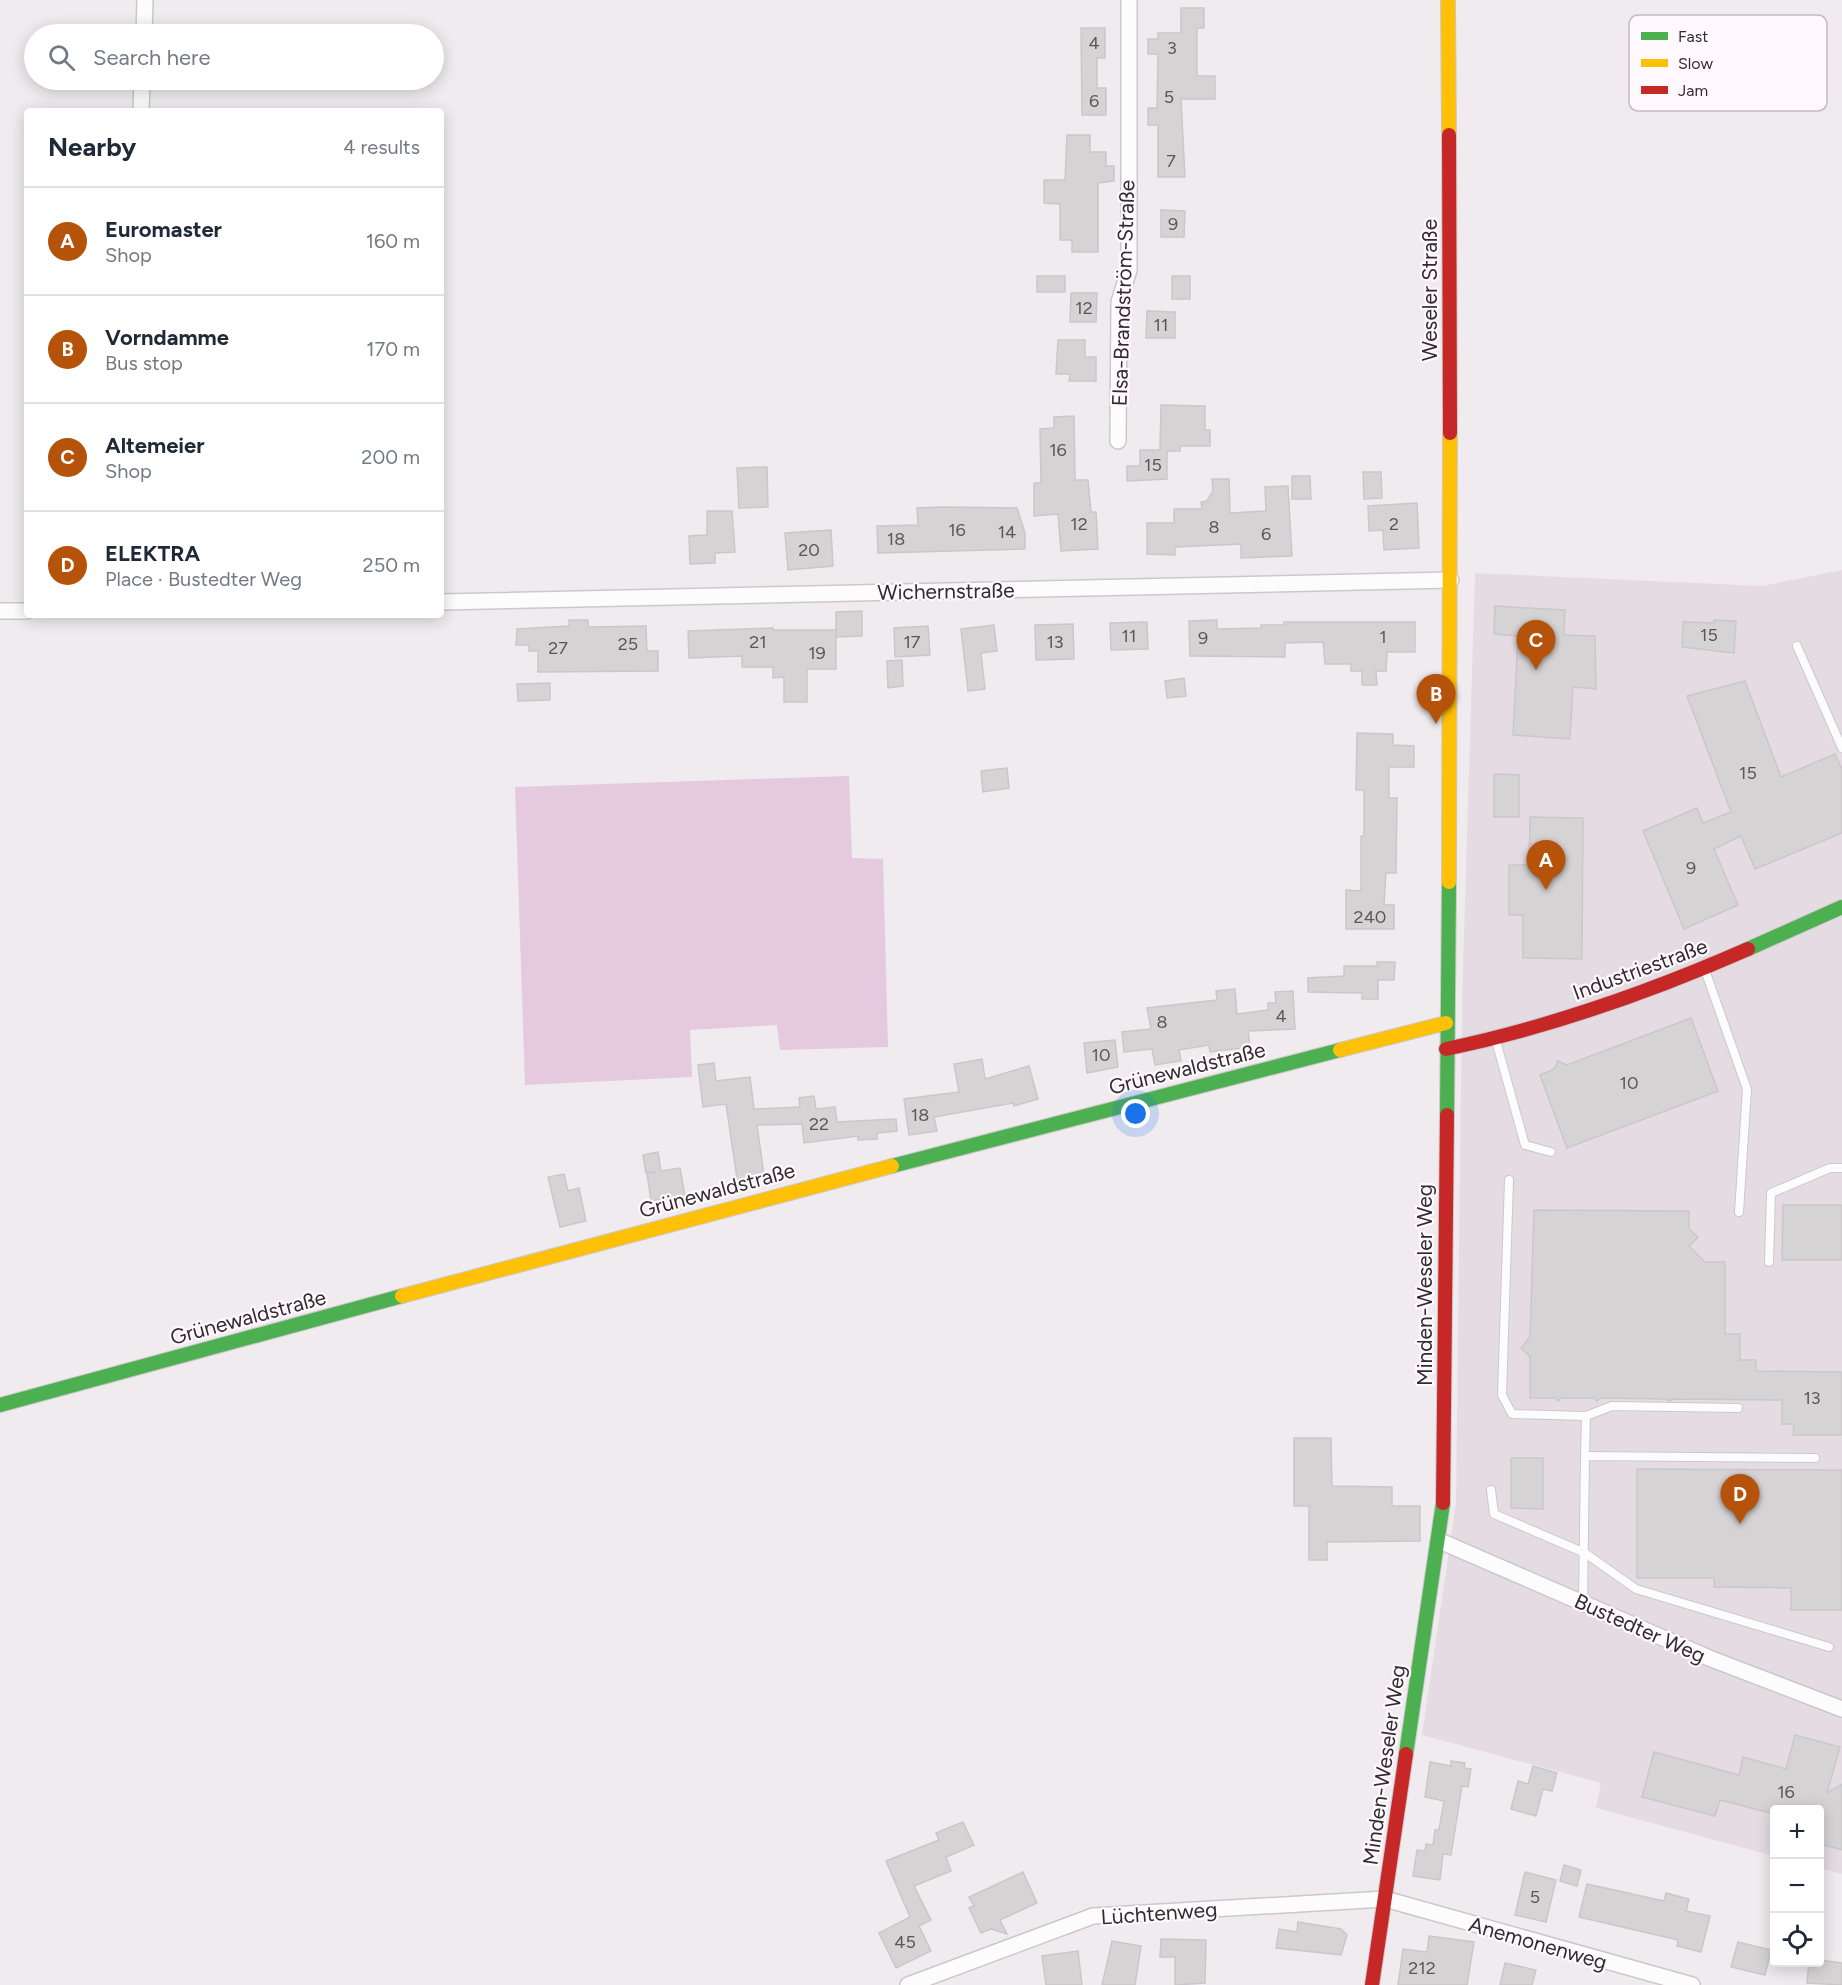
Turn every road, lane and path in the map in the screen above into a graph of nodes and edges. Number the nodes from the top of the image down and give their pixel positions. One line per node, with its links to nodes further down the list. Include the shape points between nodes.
1 (145, 0): 4 (street)
2 (1129, 0): 7 (street, Elsa-Brandström-Straße, via 1128,270 1119,302)
3 (1448, 0): 8 (street, Weseler Straße)
4 (144, 24)
5 (142, 90): 6 (street)
6 (141, 108)
7 (1118, 441)
8 (1451, 580): 9 (street, Wichernstraße); 16 (street, Minden-Weseler Weg)
9 (444, 602)
10 (24, 610): 11 (street)
11 (0, 611)
12 (1797, 646): 13 (lane)
13 (1842, 748)
14 (1842, 907): 15 (street, Industriestraße)
15 (1704, 968): 17 (street, Industriestraße, via 1642,995); 22 (lane, via 1748,1089)
16 (1446, 1023): 18 (street, Minden-Weseler Weg); 24 (street, Grünewaldstraße, via 702,1215)
17 (1496, 1039): 18 (street, Industriestraße); 19 (lane, via 1525,1145)
18 (1446, 1049): 30 (street, Minden-Weseler Weg)
19 (1551, 1152)
20 (1842, 1168): 23 (lane, via 1830,1168 1771,1193)
21 (1509, 1180): 26 (lane, via 1502,1395 1512,1414)
22 (1739, 1212)
23 (1769, 1262)
24 (0, 1405)
25 (1738, 1408): 26 (lane, via 1612,1406)
26 (1586, 1416): 27 (lane)
27 (1585, 1456): 28 (lane); 31 (lane)
28 (1815, 1458)
29 (1491, 1490): 31 (lane, via 1494,1514)
30 (1440, 1541): 32 (street, Bustedter Weg); 35 (street, Minden-Weseler Weg)
31 (1585, 1552): 32 (lane); 33 (lane, via 1636,1589)
32 (1584, 1604): 34 (street, Bustedter Weg)
33 (1829, 1647)
34 (1842, 1709)
35 (1385, 1899): 36 (street, Anemonenweg); 37 (street, Lüchtenweg, via 1093,1916); 38 (street, Minden-Weseler Weg)
36 (1661, 1981): 39 (street, Anemonenweg)
37 (908, 1985)
38 (1372, 1985)
39 (1692, 1985)

